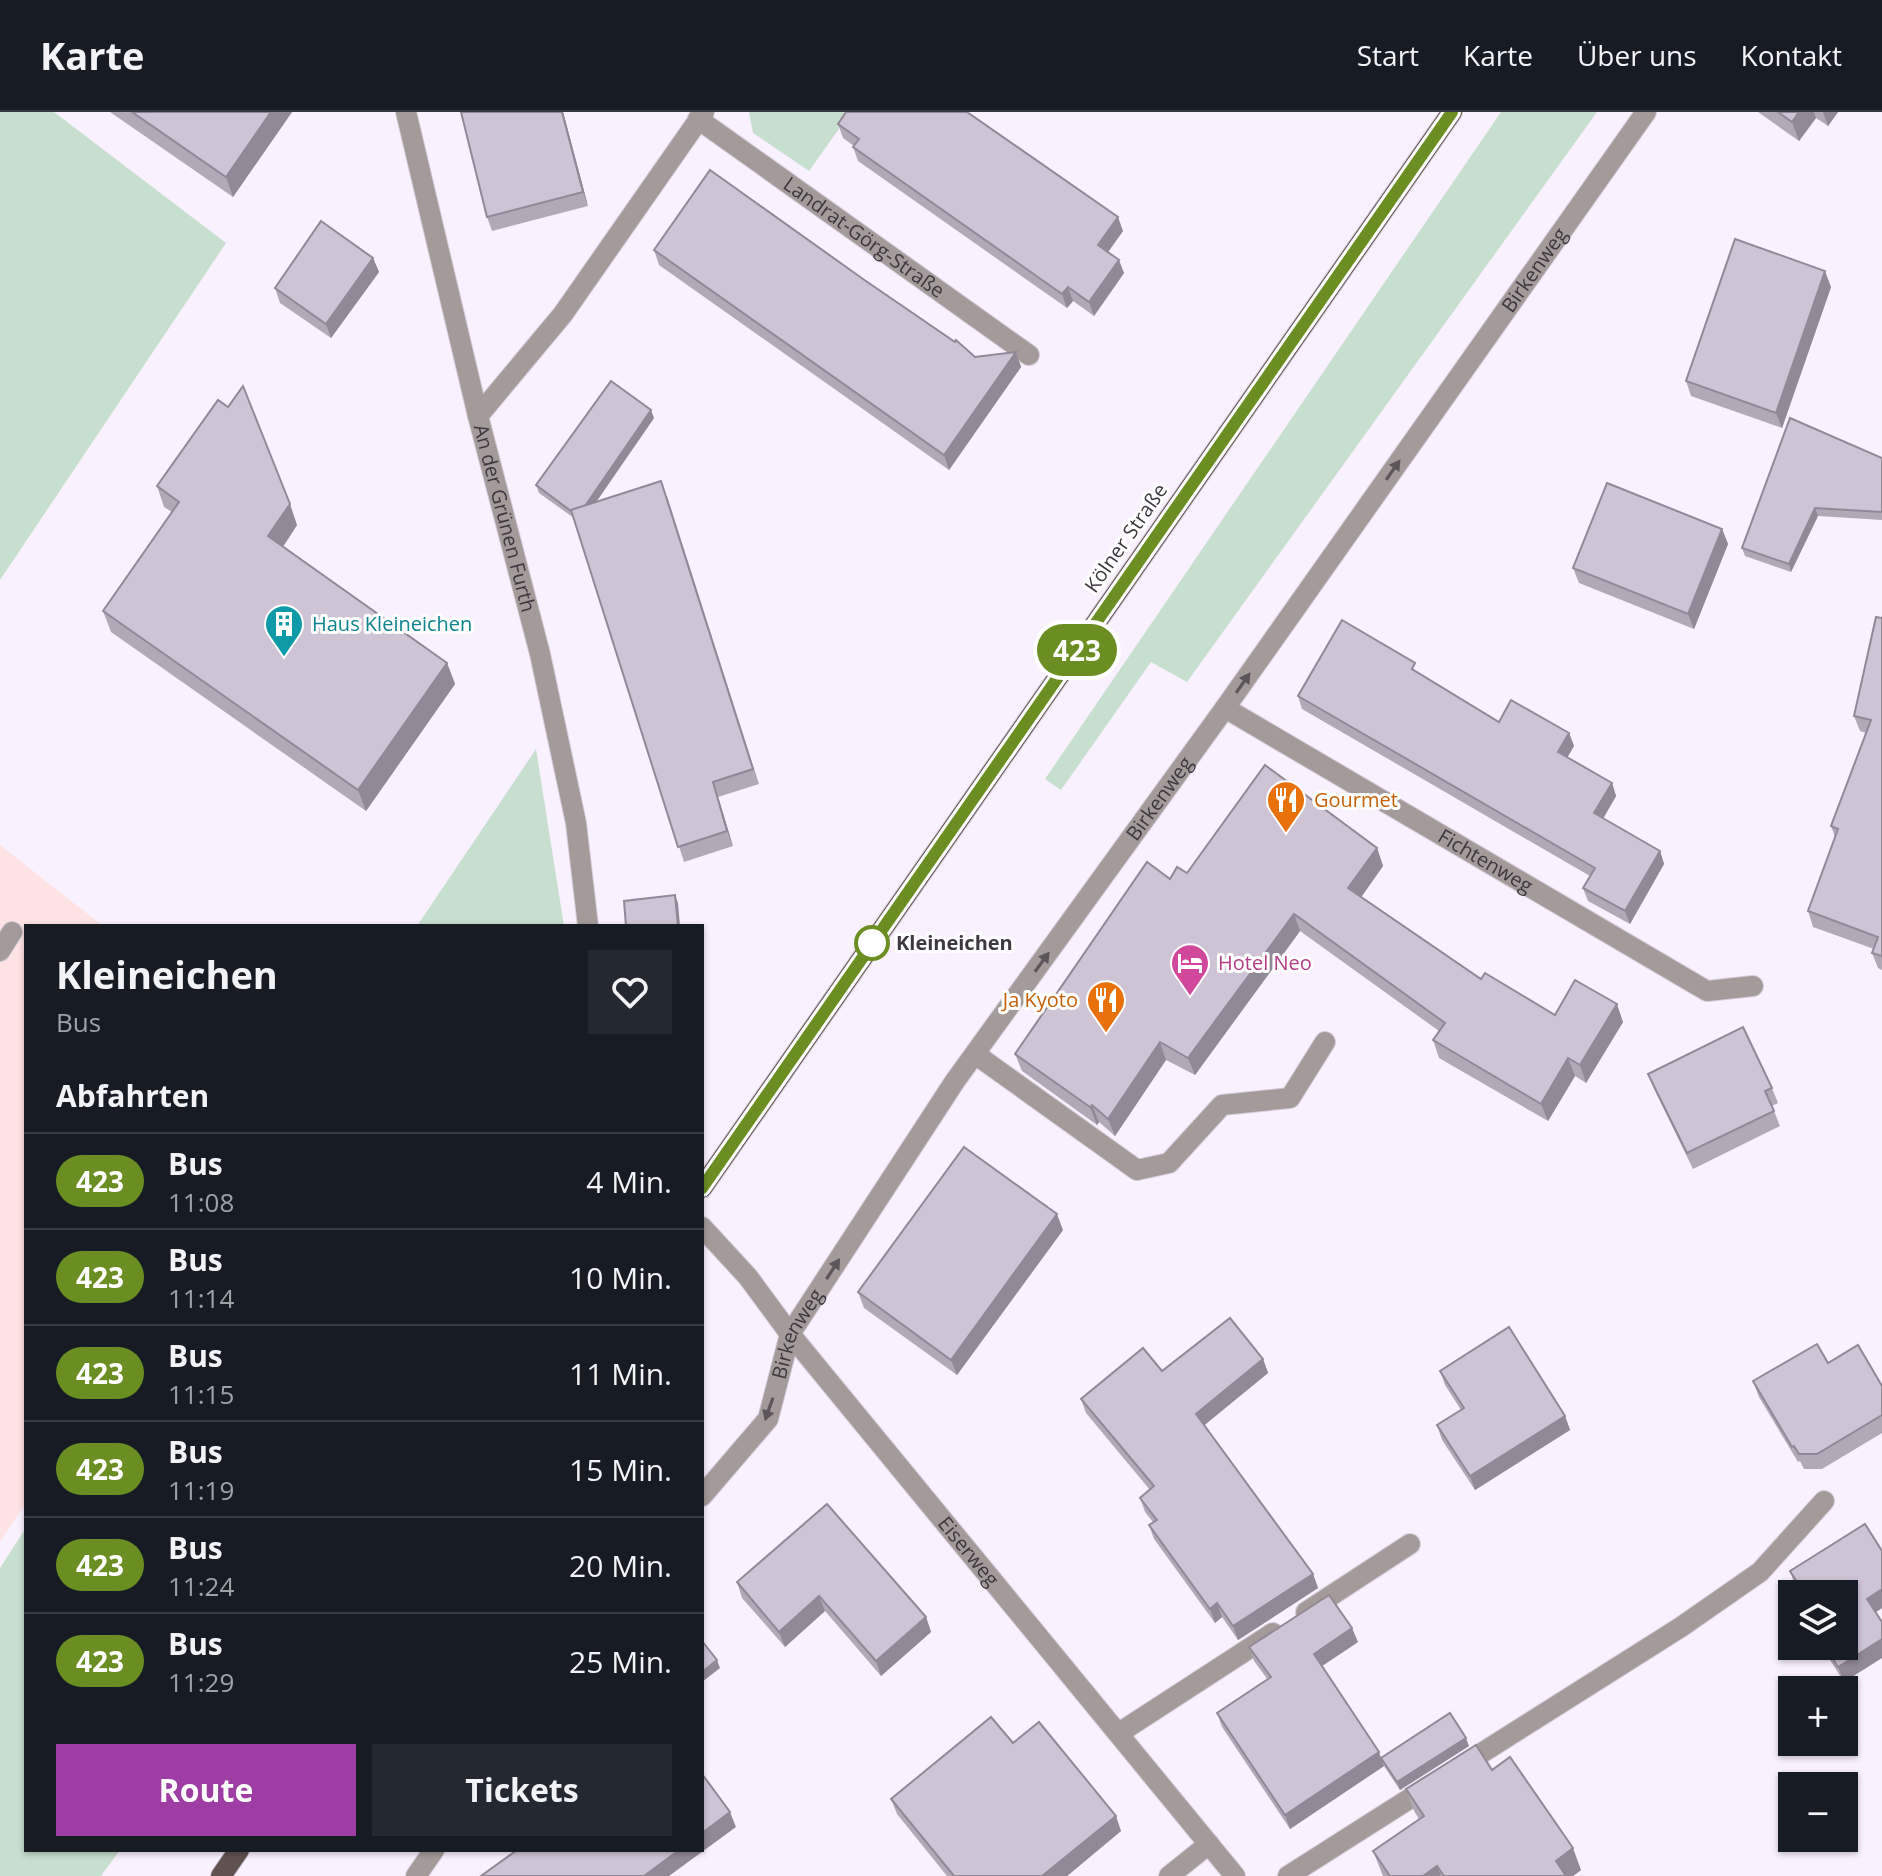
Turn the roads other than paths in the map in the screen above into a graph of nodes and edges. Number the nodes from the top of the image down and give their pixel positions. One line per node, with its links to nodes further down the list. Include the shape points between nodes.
1 (406, 112): 6 (street, An der Grünen Furth)
2 (1452, 112): 14 (main road, Kölner Straße)
3 (1646, 112): 7 (street, Birkenweg, one-way to 3)
4 (701, 116): 5 (street, Landrat-Görg-Straße); 6 (street, Landrat-Görg-Straße, via 563,314)
5 (1029, 355)
6 (478, 416): 8 (street, An der Grünen Furth, via 540,654 573,807)
7 (1225, 708): 11 (street, Fichtenweg, via 1707,991); 13 (street, Birkenweg, one-way to 7)
8 (588, 924)
9 (12, 932): 10 (street)
10 (0, 951)
11 (1753, 986)
12 (1325, 1042): 13 (street, via 1290,1098 1222,1105 1169,1163 1137,1170)
13 (975, 1054): 16 (street, Birkenweg, one-way to 13)
14 (704, 1185)
15 (704, 1229): 16 (street, Eiserweg)
16 (790, 1334): 17 (street, Birkenweg, one-way to 17, via 768,1419); 20 (street, Eiserweg)
17 (704, 1494)
18 (1824, 1501): 28 (street, via 1749,1580)
19 (1410, 1544): 20 (street)
20 (1119, 1733): 21 (street, Eiserweg)
21 (1209, 1844): 26 (street); 27 (street, Eiserweg)
22 (238, 1852): 24 (main road)
23 (433, 1852): 25 (street)
24 (221, 1876)
25 (416, 1876)
26 (1169, 1876)
27 (1235, 1876)
28 (1288, 1876)

